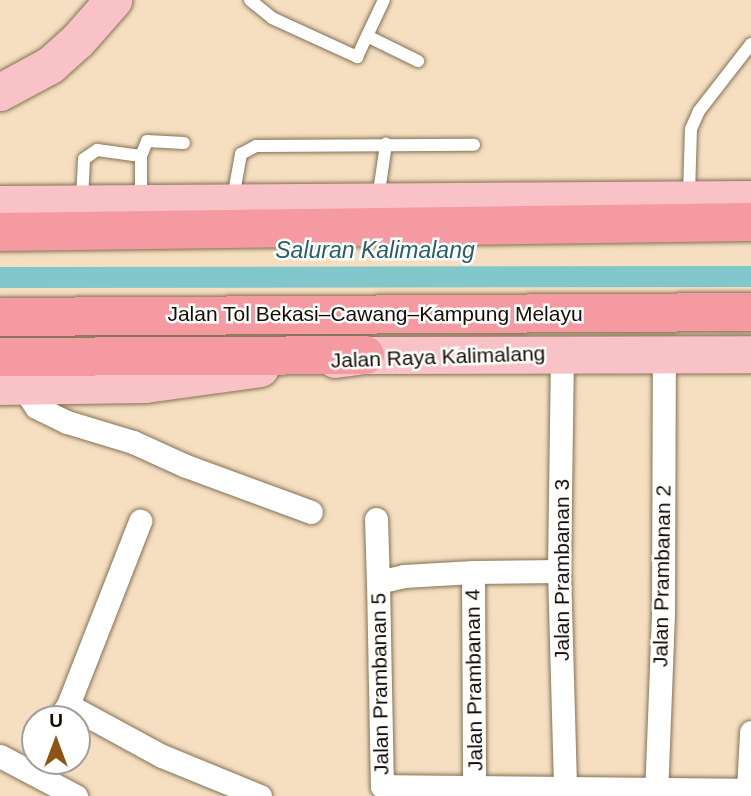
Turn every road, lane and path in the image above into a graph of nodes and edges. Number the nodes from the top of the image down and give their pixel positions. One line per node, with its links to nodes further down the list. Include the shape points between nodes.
1 (113, 0): 7 (main road, via 50,65)
2 (250, 0): 4 (lane, via 272,18 357,57)
3 (384, 0): 4 (lane)
4 (367, 36): 6 (lane)
5 (751, 44): 12 (lane, via 699,111 691,129)
6 (418, 61)
7 (0, 92)
8 (184, 143): 11 (lane, via 147,141)
9 (386, 144): 10 (lane); 15 (lane, via 248,149 241,154); 17 (lane)
10 (474, 145)
11 (141, 156): 14 (lane); 16 (lane, via 97,149 84,159)
12 (689, 199): 13 (main road); 17 (main road)
13 (751, 199)
14 (141, 202): 15 (main road); 16 (main road)
15 (232, 202): 17 (main road)
16 (82, 203): 18 (main road)
17 (378, 203)
18 (0, 204)
19 (751, 222): 20 (highway)
20 (0, 232)
21 (751, 312): 22 (highway, Jalan Tol Bekasi–Cawang–Kampung Melayu)
22 (0, 317)
23 (562, 353): 25 (main road, Jalan Raya Kalimalang); 26 (main road, Jalan Raya Kalimalang); 31 (street, Jalan Prambanan 3)
24 (751, 354): 26 (main road, Jalan Raya Kalimalang)
25 (365, 355): 27 (highway)
26 (664, 355): 43 (street, Jalan Prambanan 2, via 663,612)
27 (7, 376): 28 (street, via 36,407 66,422 133,442)
28 (311, 512)
29 (376, 519): 33 (street, Jalan Prambanan 5)
30 (140, 521): 34 (street)
31 (559, 571): 32 (street); 39 (street, Jalan Prambanan 3)
32 (472, 572): 33 (street); 41 (street, Jalan Prambanan 4)
33 (378, 582): 41 (street, Jalan Prambanan 5, via 382,786)
34 (66, 705)
35 (91, 725): 45 (street)
36 (751, 732): 42 (street)
37 (0, 756): 38 (street)
38 (21, 760)
39 (565, 787): 41 (street); 43 (street)
40 (47, 789): 44 (street)
41 (474, 789)
42 (749, 790): 43 (street)
43 (656, 792)
44 (76, 796)
45 (260, 796)

